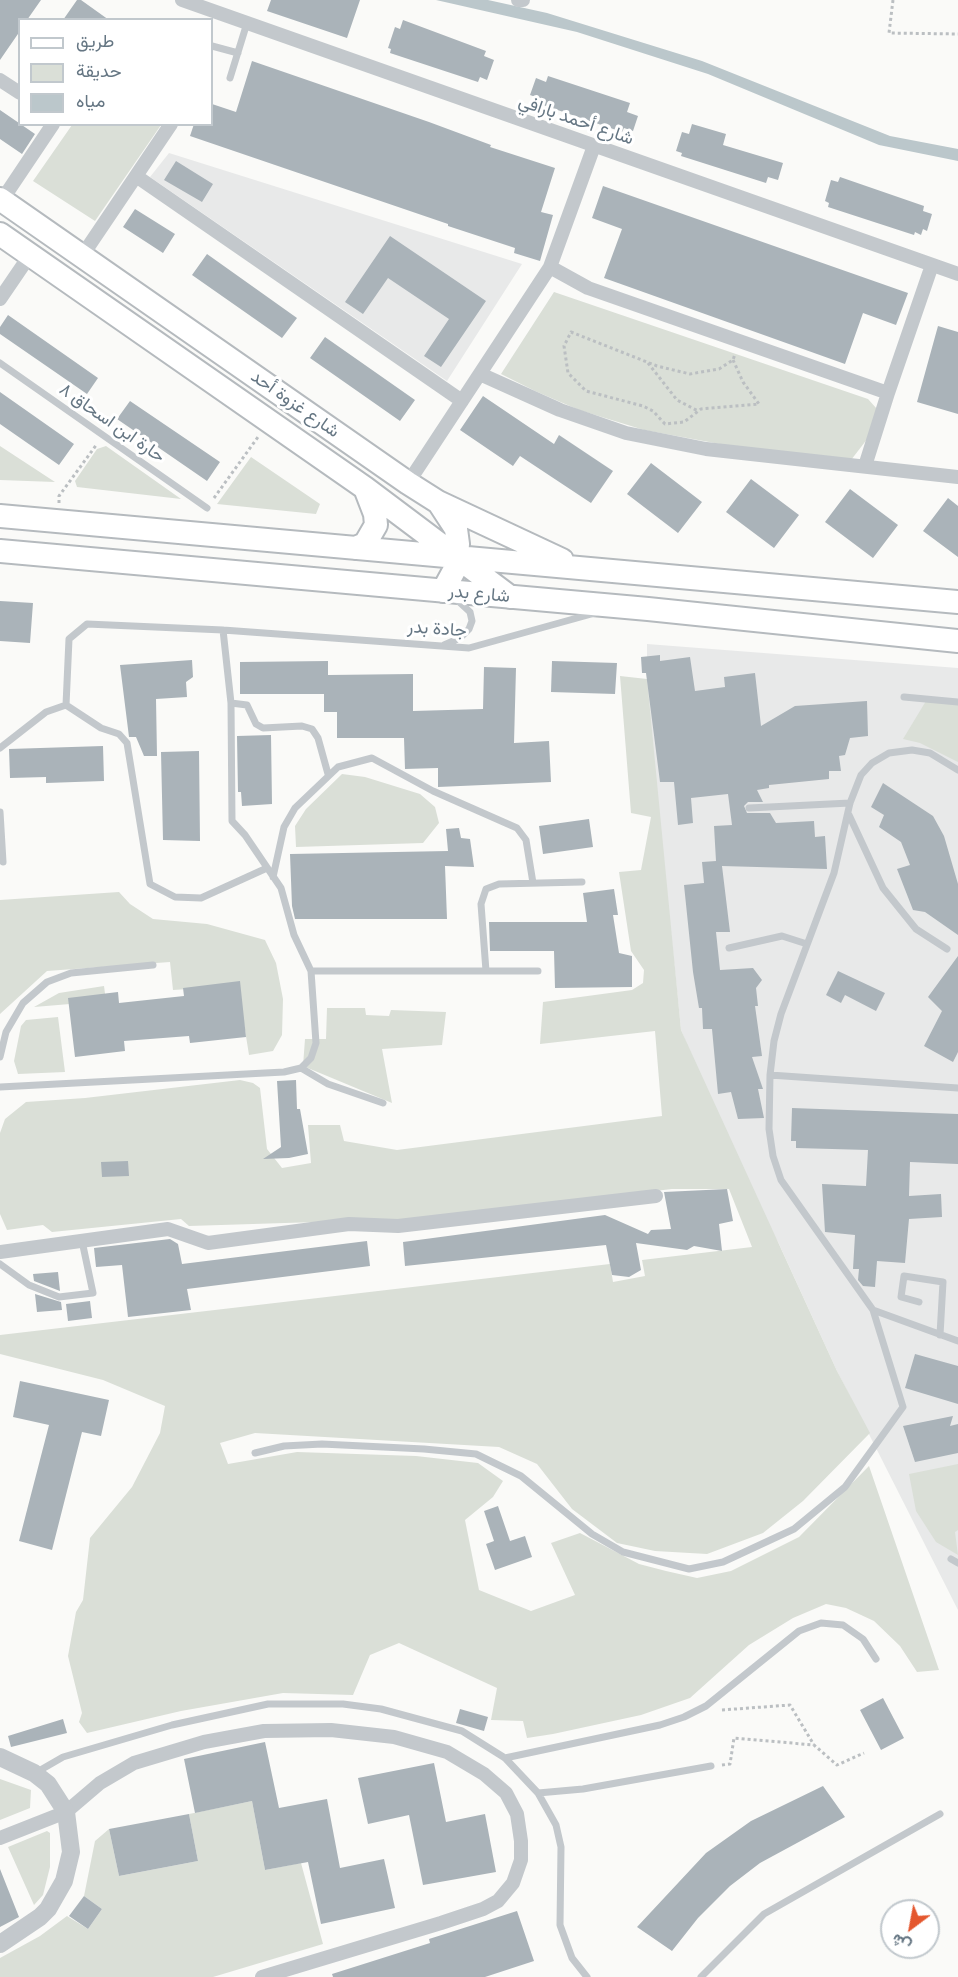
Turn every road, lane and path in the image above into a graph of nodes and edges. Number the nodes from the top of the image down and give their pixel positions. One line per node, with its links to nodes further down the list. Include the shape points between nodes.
1 (182, 0): 5 (street, شارع أحمد بارافي)
2 (518, 0): 3 (street)
3 (523, 0)
4 (893, 0): 6 (path, via 889,33)
5 (247, 23): 8 (lane); 14 (street, شارع أحمد بارافي)
6 (958, 34)
7 (213, 46): 8 (lane)
8 (238, 53): 9 (lane)
9 (230, 78)
10 (0, 80): 11 (street)
11 (18, 92)
12 (52, 126): 16 (street)
13 (170, 126): 15 (street)
14 (594, 146): 20 (street, شارع أحمد بارافي); 21 (street)
15 (136, 176): 19 (street); 30 (street)
16 (1, 200): 19 (main road, شارع غزوة أحد)
17 (0, 234): 18 (main road, شارع غزوة أحد)
18 (30, 255): 23 (street); 37 (main road, شارع غزوة أحد)
19 (82, 256): 36 (main road, شارع غزوة أحد)
20 (932, 265): 22 (street, شارع أحمد بارافي); 29 (street)
21 (550, 267): 24 (street, via 588,288); 28 (street)
22 (958, 274)
23 (0, 299)
24 (740, 341): 25 (path); 29 (street)
25 (733, 360): 26 (path, via 719,369 690,374); 31 (path, via 759,404)
26 (647, 361): 31 (path, via 677,400); 31 (path, via 572,332 564,346 568,374 586,391 643,406 665,424 684,422)
27 (0, 363): 32 (lane, حارة ابن اسحاق ٨)
28 (480, 374): 30 (street); 34 (street, via 560,410 626,433 706,449)
29 (888, 393): 34 (street)
30 (462, 400): 36 (street)
31 (698, 411)
32 (103, 435): 38 (path); 40 (lane, حارة ابن اسحاق ٨)
33 (248, 450): 40 (path)
34 (865, 466): 35 (street)
35 (958, 477)
36 (408, 483): 39 (main road, شارع غزوة أحد)
37 (365, 488): 42 (main road, via 376,525 365,544); 44 (main road, شارع غزوة أحد)
38 (59, 496)
39 (438, 502): 44 (main road, via 456,529); 45 (main road, شارع غزوة أحد, via 562,560)
40 (207, 508)
41 (0, 516): 42 (main road, شارع بدر)
42 (354, 548): 44 (main road, شارع بدر)
43 (0, 551): 46 (main road, شارع بدر)
44 (458, 557): 45 (main road, شارع بدر); 46 (main road); 47 (main road, شارع غزوة أحد)
45 (610, 571): 48 (main road, شارع بدر)
46 (443, 591): 47 (main road, شارع بدر); 52 (lane, via 462,603 472,621 460,638)
47 (510, 597): 49 (main road, شارع بدر)
48 (958, 602)
49 (616, 607): 51 (main road, شارع بدر); 52 (lane, جادة بدر, via 469,648)
50 (224, 630): 52 (lane, جادة بدر); 55 (lane); 56 (lane, جادة بدر, via 87,624 69,639)
51 (958, 641)
52 (441, 646)
53 (904, 697): 54 (lane)
54 (958, 702)
55 (231, 703): 59 (lane, via 247,705 256,724 263,728 312,729); 65 (lane, via 232,821)
56 (66, 705): 57 (lane, via 46,712); 65 (lane, via 101,728 119,734 127,743 150,884 175,897 201,897)
57 (0, 748)
58 (958, 770): 60 (lane, via 930,753 889,753 861,775)
59 (328, 774): 66 (lane, via 295,808 284,827); 68 (lane, via 349,762 372,758 433,791 513,825 526,840)
60 (850, 802): 61 (lane); 62 (lane)
61 (749, 808)
62 (849, 812): 69 (lane, via 834,873); 71 (lane, via 883,888 916,929)
63 (0, 813): 64 (lane)
64 (3, 862)
65 (267, 868): 66 (lane)
66 (273, 877): 74 (lane, via 281,888 294,934)
67 (582, 882): 68 (lane)
68 (533, 883): 75 (lane, via 494,885 483,894)
69 (807, 944): 70 (lane, via 782,936); 78 (lane, via 781,1014)
70 (729, 948)
71 (947, 949)
72 (153, 965): 76 (lane, via 71,973 47,982 23,1003 6,1032)
73 (538, 970): 75 (lane)
74 (311, 971): 75 (lane); 77 (lane, via 316,1043 312,1058)
75 (486, 971)
76 (0, 1057)
77 (301, 1068): 79 (lane); 81 (lane, via 328,1084)
78 (770, 1075): 80 (lane); 87 (lane, via 770,1129 781,1180)
79 (0, 1087)
80 (958, 1088)
81 (383, 1103)
82 (656, 1196): 83 (street, via 398,1226 349,1224 208,1243 168,1229)
83 (82, 1241): 84 (street); 85 (lane, via 93,1293 60,1297 29,1285)
84 (0, 1252)
85 (0, 1264)
86 (919, 1302): 88 (lane, via 900,1297 904,1276 943,1282)
87 (873, 1310): 88 (lane); 90 (lane, via 903,1407 845,1487 794,1529 723,1562 689,1569 623,1552 592,1534 521,1476 476,1454 322,1444 284,1446)
88 (940, 1335): 89 (lane)
89 (958, 1341)
90 (255, 1453)
91 (876, 1659): 92 (lane, via 863,1639 843,1625 821,1623 800,1631)
92 (699, 1710): 93 (path, via 790,1705); 96 (lane, via 660,1725)
93 (814, 1744): 94 (path, via 837,1765); 97 (path, via 734,1738 730,1764)
94 (864, 1753)
95 (0, 1757): 98 (street)
96 (505, 1758): 98 (lane, via 462,1731 381,1709 297,1702 268,1704 172,1725 63,1757); 99 (lane)
97 (711, 1766): 99 (lane)
98 (34, 1773): 100 (street, via 48,1784)
99 (538, 1793): 105 (lane, via 555,1825 561,1847 560,1926 572,1958)
100 (66, 1812): 102 (street); 103 (street, via 71,1852 58,1893 40,1917); 104 (street, via 100,1783 134,1763 204,1742 264,1731 331,1730 394,1737 447,1752 484,1774 506,1793 517,1814 521,1860 513,1882 498,1901 441,1923)
101 (940, 1814): 106 (lane, via 764,1914)
102 (0, 1838)
103 (0, 1944)
104 (262, 1977)
105 (587, 1977)
106 (701, 1977)

